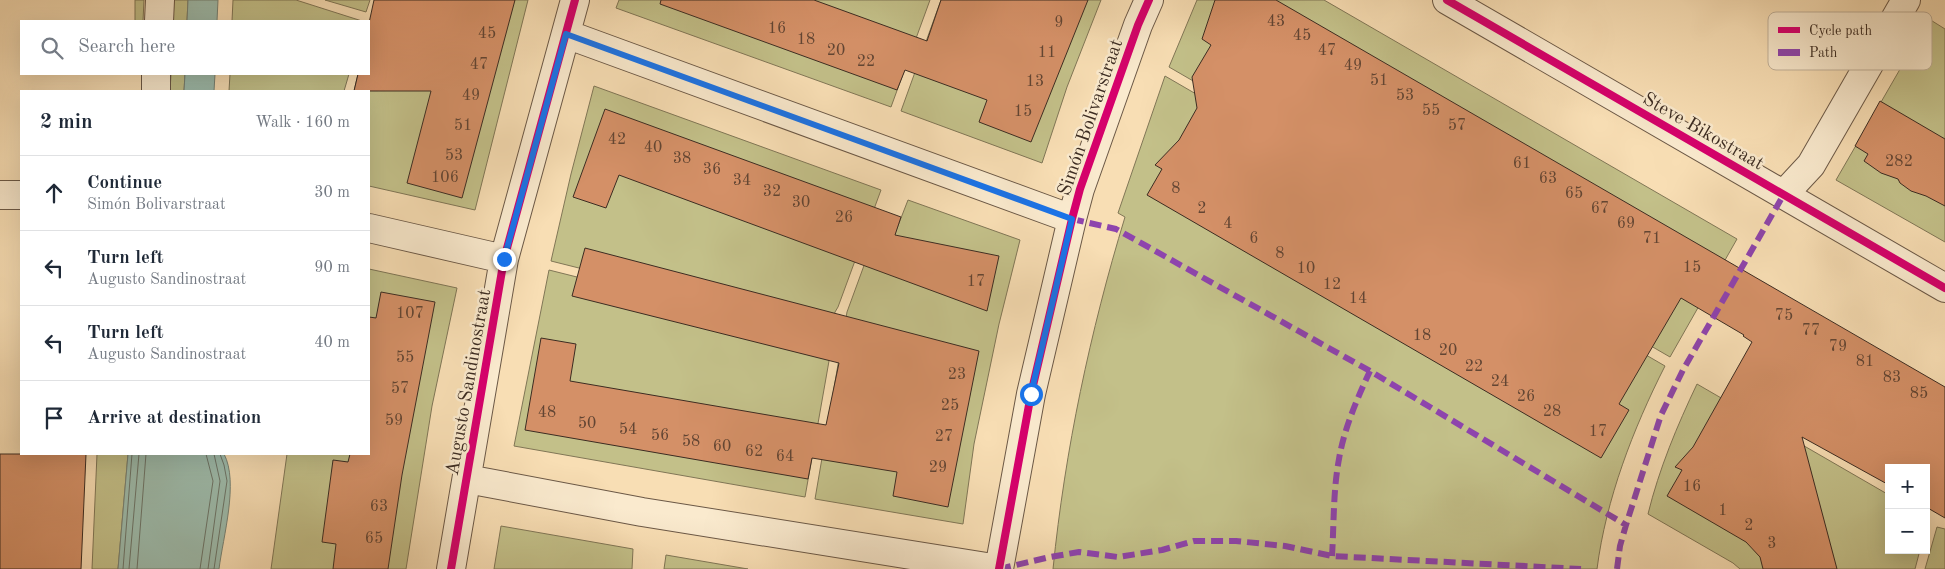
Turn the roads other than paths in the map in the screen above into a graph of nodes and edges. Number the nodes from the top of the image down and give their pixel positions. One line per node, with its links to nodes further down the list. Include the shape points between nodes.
1 (160, 0): 7 (street)
2 (575, 0): 8 (street, Augusto Sandinostraat)
3 (1149, 0): 15 (street, Simón Bolivarstraat, via 1131,43)
4 (1447, 0): 12 (street, Steve Bikostraat)
5 (1906, 0): 6 (street)
6 (1899, 12)
7 (159, 20)
8 (566, 34): 15 (street); 17 (street, Augusto Sandinostraat)
9 (1866, 70): 12 (street, via 1811,166)
10 (156, 75): 11 (street)
11 (156, 90)
12 (1784, 194): 18 (street, Steve Bikostraat)
13 (0, 195): 14 (street)
14 (20, 195)
15 (1072, 219): 21 (street, Simón Bolivarstraat, via 1031,394)
16 (370, 228): 17 (street)
17 (504, 259): 19 (street, Augusto Sandinostraat)
18 (1945, 288)
19 (467, 479): 20 (street, Augusto Sandinostraat); 21 (street, Augusto Sandinostraat, via 642,512)
20 (452, 569)
21 (999, 569)

